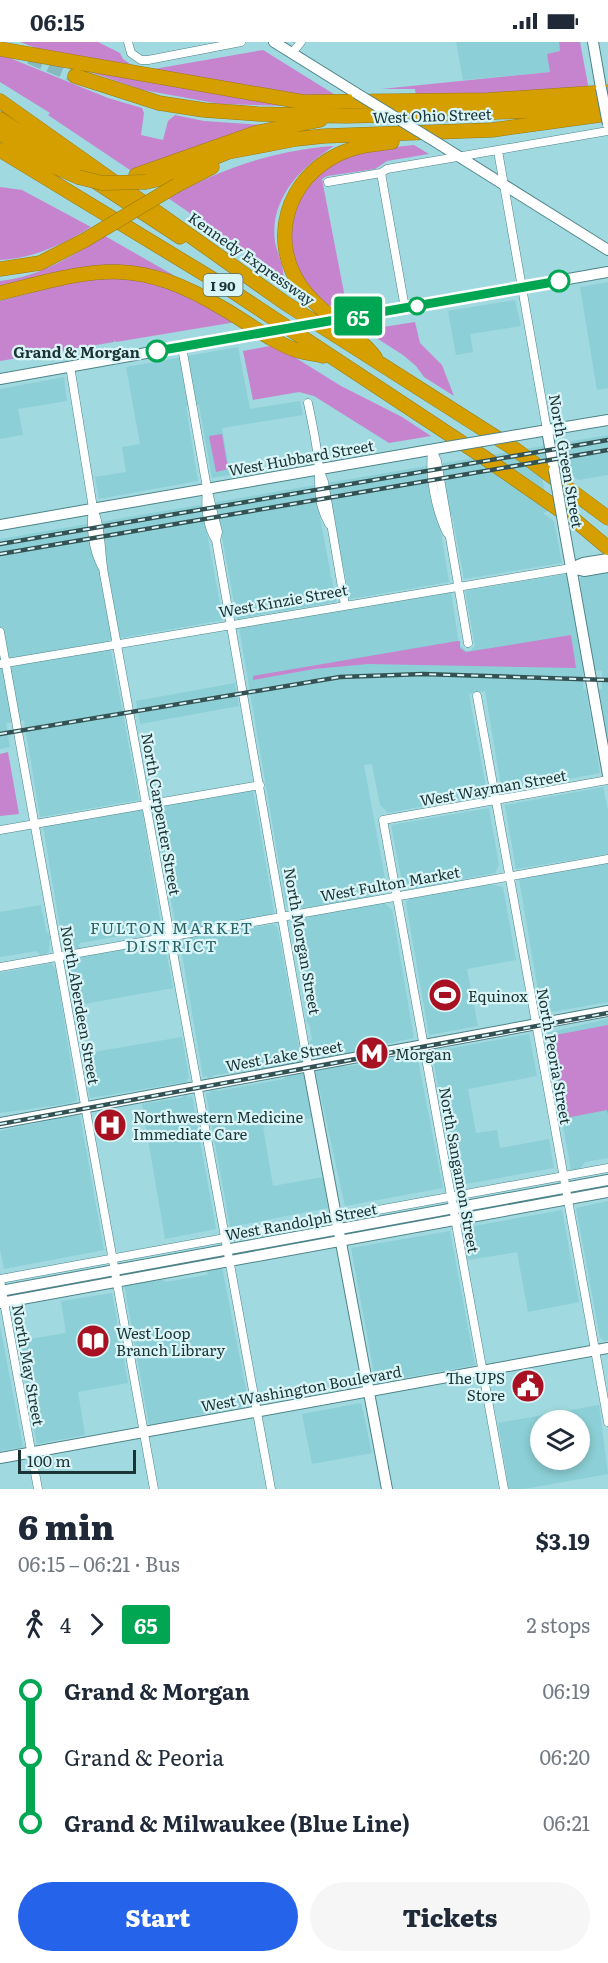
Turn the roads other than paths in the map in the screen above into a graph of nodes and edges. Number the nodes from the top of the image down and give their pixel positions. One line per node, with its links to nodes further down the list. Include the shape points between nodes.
1 (128, 42): 2 (street, via 135,57 157,60)
2 (242, 42)
3 (274, 42): 7 (street)
4 (301, 42): 7 (street)
5 (593, 42): 9 (street)
6 (0, 49): 9 (highway, via 303,102 536,99)
7 (292, 53): 21 (street, bridge)
8 (75, 76): 12 (highway, via 123,94 204,110)
9 (606, 93): 12 (highway, West Ohio Street, via 526,111); 14 (street, bridge)
10 (0, 101): 27 (highway, Kennedy Expressway / I 90)
11 (608, 114): 16 (highway, West Ohio Street, via 522,127)
12 (346, 116): 23 (highway, via 255,133)
13 (0, 119): 27 (highway, I 90, via 165,229)
14 (608, 125)
15 (608, 131): 20 (street)
16 (423, 132): 18 (highway, West Ohio Street, via 324,136); 35 (highway, via 353,149 322,164 296,192 284,222 285,255 303,290 360,338)
17 (0, 133): 23 (highway, bridge, via 42,161 78,177 102,183)
18 (258, 148): 23 (highway, via 228,152 164,178); 28 (highway, bridge, via 177,185 40,263)
19 (0, 150): 34 (highway, I 90, via 174,254)
20 (498, 151): 21 (street); 25 (street, North Green Street)
21 (460, 157): 22 (street); 25 (street)
22 (381, 173): 24 (street); 32 (street)
23 (141, 178)
24 (328, 183)
25 (504, 184): 26 (street); 30 (street, North Green Street)
26 (608, 250)
27 (229, 264): 35 (highway, Kennedy Expressway / I 90)
28 (0, 269)
29 (608, 272): 30 (street)
30 (523, 287): 32 (street); 40 (street, North Green Street)
31 (0, 293): 34 (highway, via 88,272 150,275 187,286 295,350)
32 (405, 308): 33 (street, bridge)
33 (182, 346): 36 (street); 43 (street, North Morgan Street)
34 (331, 357): 47 (highway, I 90, via 490,461)
35 (382, 365): 45 (highway, Kennedy Expressway / I 90, via 516,450)
36 (70, 366): 37 (street); 44 (street, North Carpenter Street)
37 (0, 379)
38 (308, 403): 42 (street)
39 (608, 420): 40 (street, West Hubbard Street)
40 (547, 430): 41 (street, West Hubbard Street, bridge); 50 (street, North Green Street, bridge)
41 (432, 450): 42 (street, West Hubbard Street); 51 (street, via 430,462 441,521 448,534)
42 (319, 469): 43 (street, West Hubbard Street); 52 (street, via 317,483 323,514 330,525)
43 (207, 488): 44 (street, West Hubbard Street); 53 (street, North Morgan Street, via 216,521)
44 (93, 508): 46 (street, West Hubbard Street); 56 (street, North Carpenter Street, via 91,522)
45 (608, 518)
46 (0, 525)
47 (608, 548)
48 (608, 559): 50 (street, West Kinzie Street)
49 (608, 567): 50 (street, West Kinzie Street, via 584,571)
50 (571, 568): 51 (street, West Kinzie Street); 59 (street, North Green Street)
51 (459, 588): 52 (street, West Kinzie Street); 55 (street)
52 (345, 605): 53 (street, West Kinzie Street)
53 (231, 624): 56 (street, West Kinzie Street); 61 (street, North Morgan Street)
54 (0, 632): 57 (street, North Aberdeen Street)
55 (468, 643)
56 (117, 644): 57 (street, West Kinzie Street); 63 (street, North Carpenter Street)
57 (3, 664): 65 (street, North Aberdeen Street)
58 (477, 696): 62 (street, North Peoria Street)
59 (608, 775)
60 (608, 780): 62 (street, West Wayman Street)
61 (260, 785): 63 (street); 70 (street, North Morgan Street)
62 (495, 800): 64 (street, West Wayman Street); 68 (street, North Peoria Street)
63 (147, 805): 65 (street); 71 (street, North Carpenter Street)
64 (382, 820): 69 (street, North Sangamon Street)
65 (35, 824): 66 (street); 72 (street, North Aberdeen Street)
66 (0, 830)
67 (608, 859): 68 (street, West Fulton Market)
68 (510, 876): 69 (street, West Fulton Market); 75 (street, North Peoria Street)
69 (397, 896): 70 (street, West Fulton Market); 76 (street, North Sangamon Street)
70 (284, 916): 71 (street, West Fulton Market); 77 (street, North Morgan Street)
71 (171, 937): 72 (street, West Fulton Market); 78 (street, North Carpenter Street)
72 (58, 957): 73 (street, West Fulton Market); 79 (street, North Aberdeen Street)
73 (0, 967)
74 (608, 1011): 75 (street, West Lake Street)
75 (536, 1024): 76 (street, West Lake Street); 82 (street, North Peoria Street)
76 (423, 1045): 77 (street, West Lake Street); 86 (street, North Sangamon Street)
77 (308, 1066): 78 (street, West Lake Street); 89 (street, North Morgan Street)
78 (198, 1086): 79 (street, West Lake Street); 91 (street, North Carpenter Street)
79 (86, 1107): 80 (street, West Lake Street); 92 (street, North Aberdeen Street)
80 (0, 1123)
81 (608, 1168): 82 (street, West Randolph Street)
82 (563, 1176): 84 (street, North Peoria Street); 86 (street, West Randolph Street)
83 (608, 1180): 84 (street, West Randolph Street)
84 (565, 1188): 87 (street, North Peoria Street); 88 (street, West Randolph Street)
85 (608, 1192): 87 (street, West Randolph Street)
86 (452, 1196): 88 (street, North Sangamon Street); 89 (street, West Randolph Street)
87 (568, 1199): 88 (street, West Randolph Street); 99 (street, North Peoria Street)
88 (455, 1213): 89 (street, West Randolph Street); 90 (street, West Randolph Street); 100 (street, North Sangamon Street)
89 (339, 1223): 90 (street, North Morgan Street); 91 (street, West Randolph Street)
90 (342, 1240): 93 (street, West Randolph Street); 101 (street, North Morgan Street)
91 (227, 1244): 92 (street, West Randolph Street); 93 (street, North Carpenter Street); 94 (street, West Randolph Street)
92 (113, 1258): 94 (street, North Aberdeen Street); 96 (street, West Randolph Street)
93 (231, 1261): 95 (street, West Randolph Street); 102 (street, North Carpenter Street)
94 (115, 1270): 95 (street, North Aberdeen Street); 96 (street, West Randolph Street)
95 (117, 1282): 97 (street, West Randolph Street); 104 (street, North Aberdeen Street)
96 (0, 1285): 97 (street, North May Street)
97 (2, 1303): 105 (street, North May Street)
98 (608, 1348): 99 (street, West Washington Boulevard)
99 (595, 1350): 100 (street, West Washington Boulevard); 103 (street, North Peoria Street)
100 (482, 1370): 101 (street, West Washington Boulevard); 111 (street, North Sangamon Street)
101 (370, 1391): 102 (street, West Washington Boulevard); 110 (street, North Morgan Street)
102 (257, 1412): 104 (street, West Washington Boulevard); 109 (street, North Carpenter Street)
103 (608, 1422)
104 (144, 1432): 105 (street, West Washington Boulevard); 108 (street, North Aberdeen Street)
105 (31, 1453): 106 (street, West Washington Boulevard); 107 (street, North May Street)
106 (0, 1458)
107 (38, 1489)
108 (154, 1489)
109 (271, 1489)
110 (387, 1489)
111 (504, 1489)

